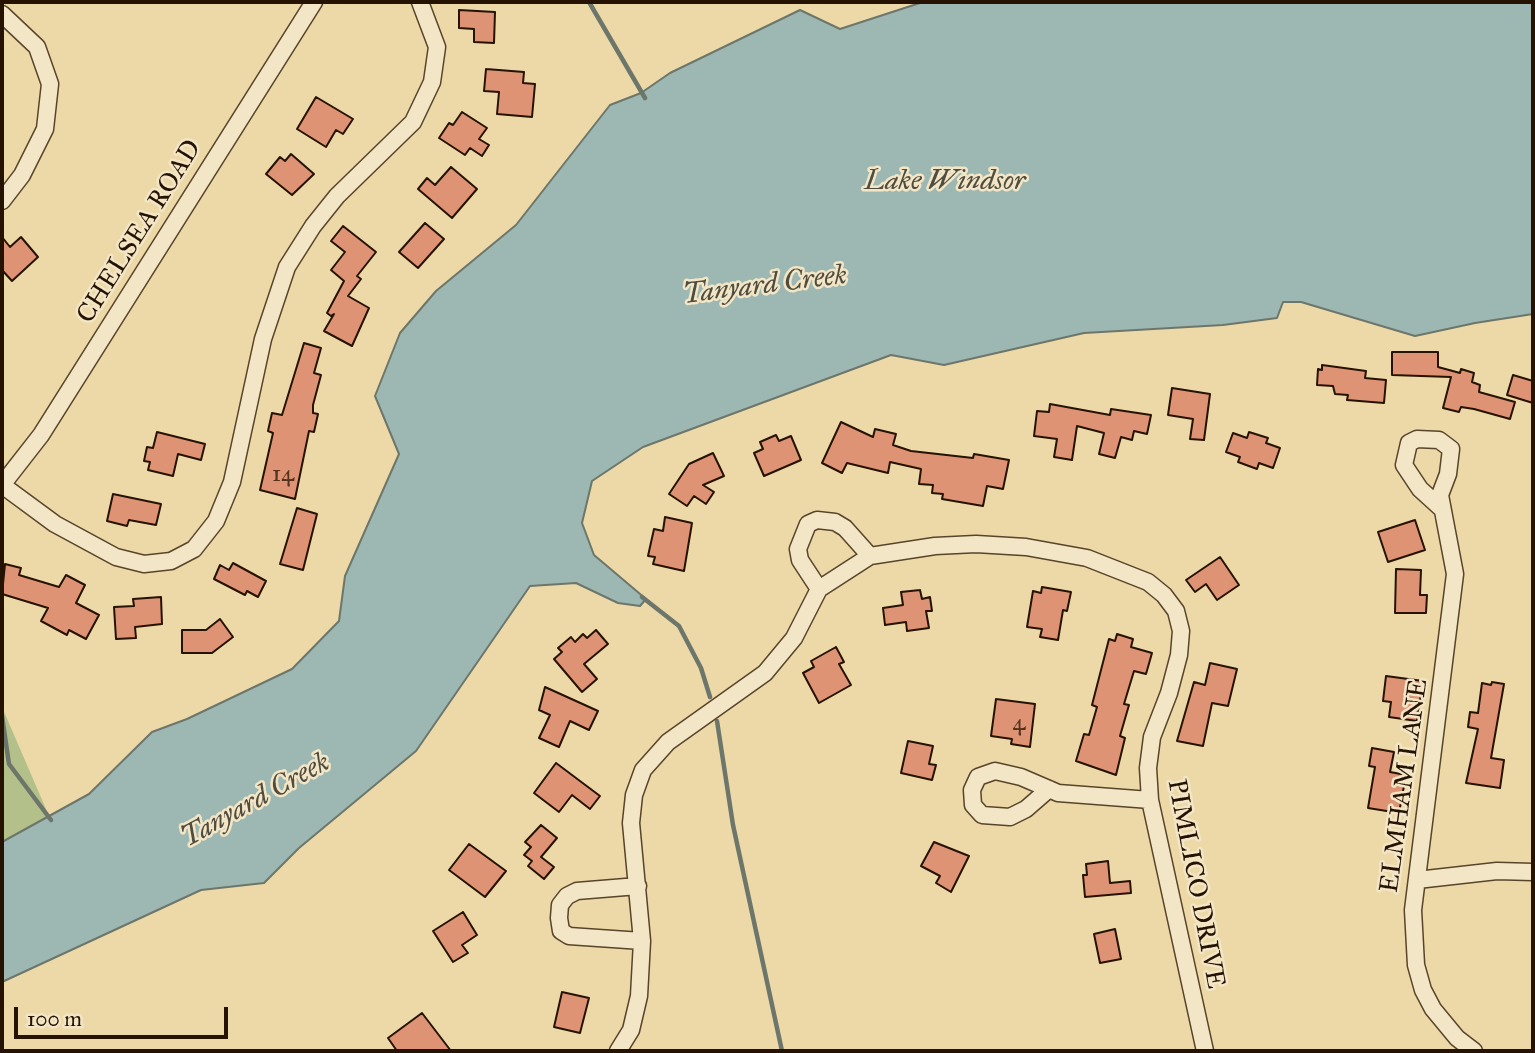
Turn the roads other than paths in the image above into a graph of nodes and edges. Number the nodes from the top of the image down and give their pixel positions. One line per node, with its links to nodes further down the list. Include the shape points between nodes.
1 (314, 2): 5 (street, CHELSEA ROAD, via 48,424)
2 (420, 2): 5 (street, via 437,47 432,82 413,122 337,196 287,267 264,339 232,482 216,521 194,548 171,561 144,564 116,558 55,524)
3 (2, 14): 4 (street, via 37,47 50,85 45,129 22,175)
4 (2, 201)
5 (2, 485)
6 (1442, 509): 12 (street, ELMHAM LANE, via 1455,574)
7 (870, 556): 8 (street, PIMLICO DRIVE); 8 (street, via 835,522 808,524 798,549); 10 (street, PIMLICO DRIVE, via 934,546 1026,547 1087,558 1149,582 1164,595 1176,611 1181,631 1169,694 1153,737 1148,768)
8 (819, 589): 13 (street, via 794,638 765,673 668,742 643,770 631,823)
9 (1049, 789): 10 (street)
10 (1150, 800): 16 (street, PIMLICO DRIVE)
11 (1533, 872): 12 (street)
12 (1418, 880): 17 (street, ELMHAM LANE, via 1414,939 1423,990 1457,1038)
13 (638, 886): 14 (street); 14 (street, via 577,891 560,905 559,918 561,931 569,936)
14 (642, 941): 15 (street, via 639,996 631,1030)
15 (618, 1051)
16 (1205, 1051)
17 (1474, 1051)

